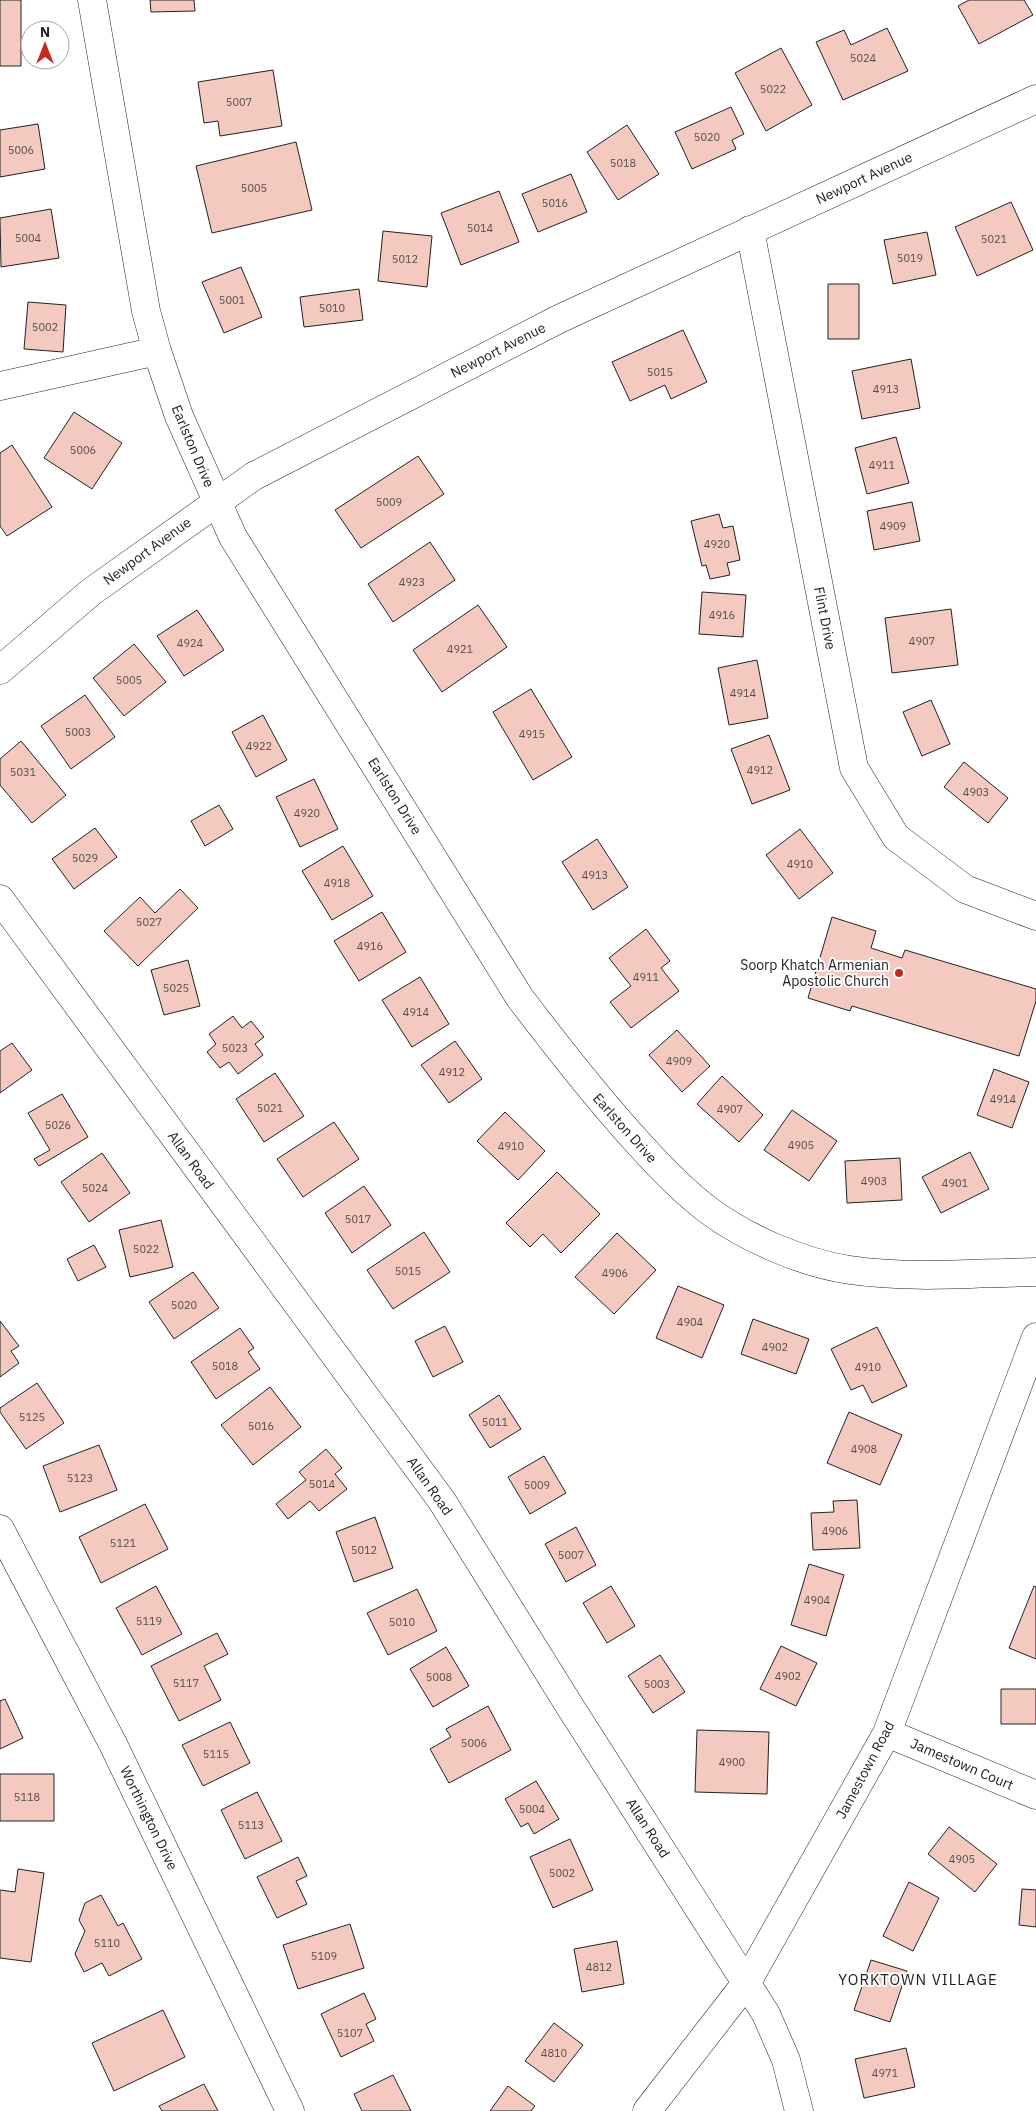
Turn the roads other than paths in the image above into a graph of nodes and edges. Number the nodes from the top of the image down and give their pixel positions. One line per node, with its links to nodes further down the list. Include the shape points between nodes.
1 (92, 0): 4 (street, Earlston Drive, via 146,311)
2 (1036, 98): 3 (street, Newport Avenue)
3 (750, 230): 6 (street, Newport Avenue, via 559,319 254,476); 9 (street, Flint Drive, via 854,768 896,837 965,889)
4 (156, 351): 5 (street); 6 (street, Earlston Drive, via 179,416)
5 (0, 386)
6 (216, 501): 7 (street, Newport Avenue, via 91,592); 10 (street, Earlston Drive, via 233,537 520,998 614,1117 666,1174 709,1210 751,1236 804,1259 849,1270 893,1275)
7 (0, 670)
8 (0, 899): 15 (street, Allan Road, via 442,1501)
9 (1036, 916)
10 (1036, 1272)
11 (1036, 1337): 13 (street, Jamestown Road)
12 (0, 1529): 16 (street, Worthington Drive, via 114,1744)
13 (887, 1732): 14 (street, Jamestown Court); 15 (street, Jamestown Road)
14 (1036, 1795)
15 (747, 1982): 17 (street, Jamestown Road); 18 (street, Allan Road, via 766,2014 786,2060)
16 (290, 2111)
17 (647, 2111)
18 (799, 2111)

